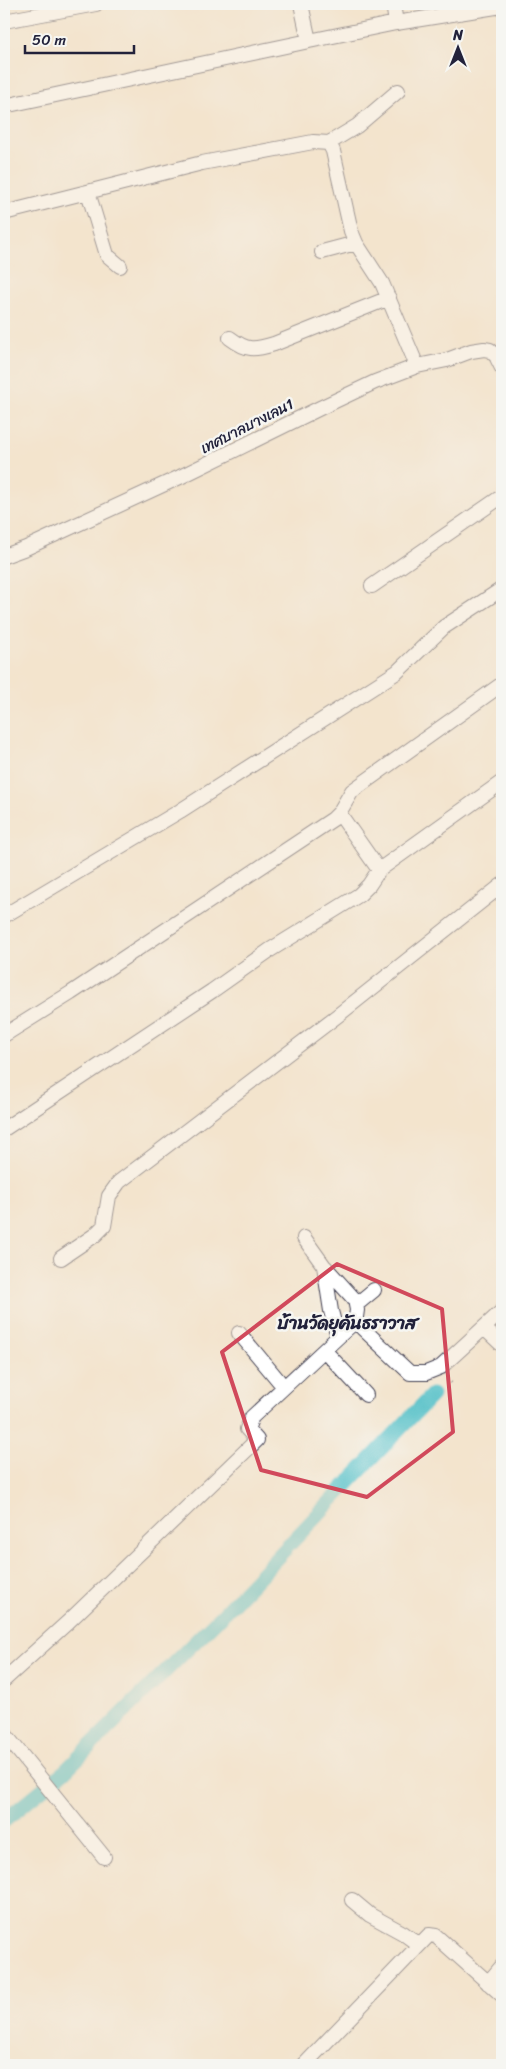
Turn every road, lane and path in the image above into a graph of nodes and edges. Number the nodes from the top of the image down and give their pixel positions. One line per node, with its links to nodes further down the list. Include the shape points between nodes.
1 (96, 4): 5 (street)
2 (301, 4): 7 (street)
3 (393, 4): 6 (street)
4 (494, 6): 6 (street)
5 (4, 21)
6 (396, 23): 7 (street)
7 (309, 41): 9 (street)
8 (398, 91): 10 (street, via 357,126)
9 (4, 106)
10 (329, 143): 11 (street, via 313,142 221,160); 13 (street)
11 (88, 192): 12 (street); 15 (street, via 107,255)
12 (4, 213)
13 (356, 243): 14 (street); 16 (street)
14 (322, 252)
15 (120, 266)
16 (389, 298): 17 (street, via 256,349 240,345); 18 (street)
17 (230, 338)
18 (418, 366): 19 (street, เทศบาลบางเลน1, via 484,349 496,356); 21 (street, เทศบาลบางเลน1, via 367,386 180,478)
19 (502, 368)
20 (502, 499): 22 (street)
21 (4, 556)
22 (372, 586)
23 (502, 589): 29 (street, via 444,627 397,672 180,810)
24 (502, 684): 26 (street, via 352,791)
25 (502, 782): 27 (street)
26 (340, 813): 27 (street); 30 (street)
27 (379, 870): 31 (street, via 359,895 270,950)
28 (502, 885): 33 (street, via 119,1182 109,1196 104,1226)
29 (4, 916)
30 (4, 1036)
31 (4, 1129)
32 (304, 1238): 34 (street)
33 (61, 1258)
34 (324, 1266): 36 (street); 41 (street)
35 (374, 1290): 36 (street)
36 (357, 1304): 38 (street)
37 (502, 1311): 39 (street)
38 (357, 1325): 39 (street, via 410,1373 426,1373 441,1367); 41 (street, via 350,1325)
39 (485, 1329): 42 (street)
40 (239, 1333): 44 (street)
41 (338, 1337): 43 (street)
42 (502, 1345)
43 (324, 1350): 44 (street); 45 (street)
44 (284, 1387): 46 (street, via 248,1424 247,1429 257,1440)
45 (366, 1395)
46 (4, 1680)
47 (5, 1739): 48 (street)
48 (104, 1857)
49 (352, 1900): 50 (street)
50 (418, 1944): 52 (street, via 429,1935 436,1936); 54 (street)
51 (502, 1966): 52 (street)
52 (488, 1983): 53 (street)
53 (502, 1996)
54 (304, 2065)

